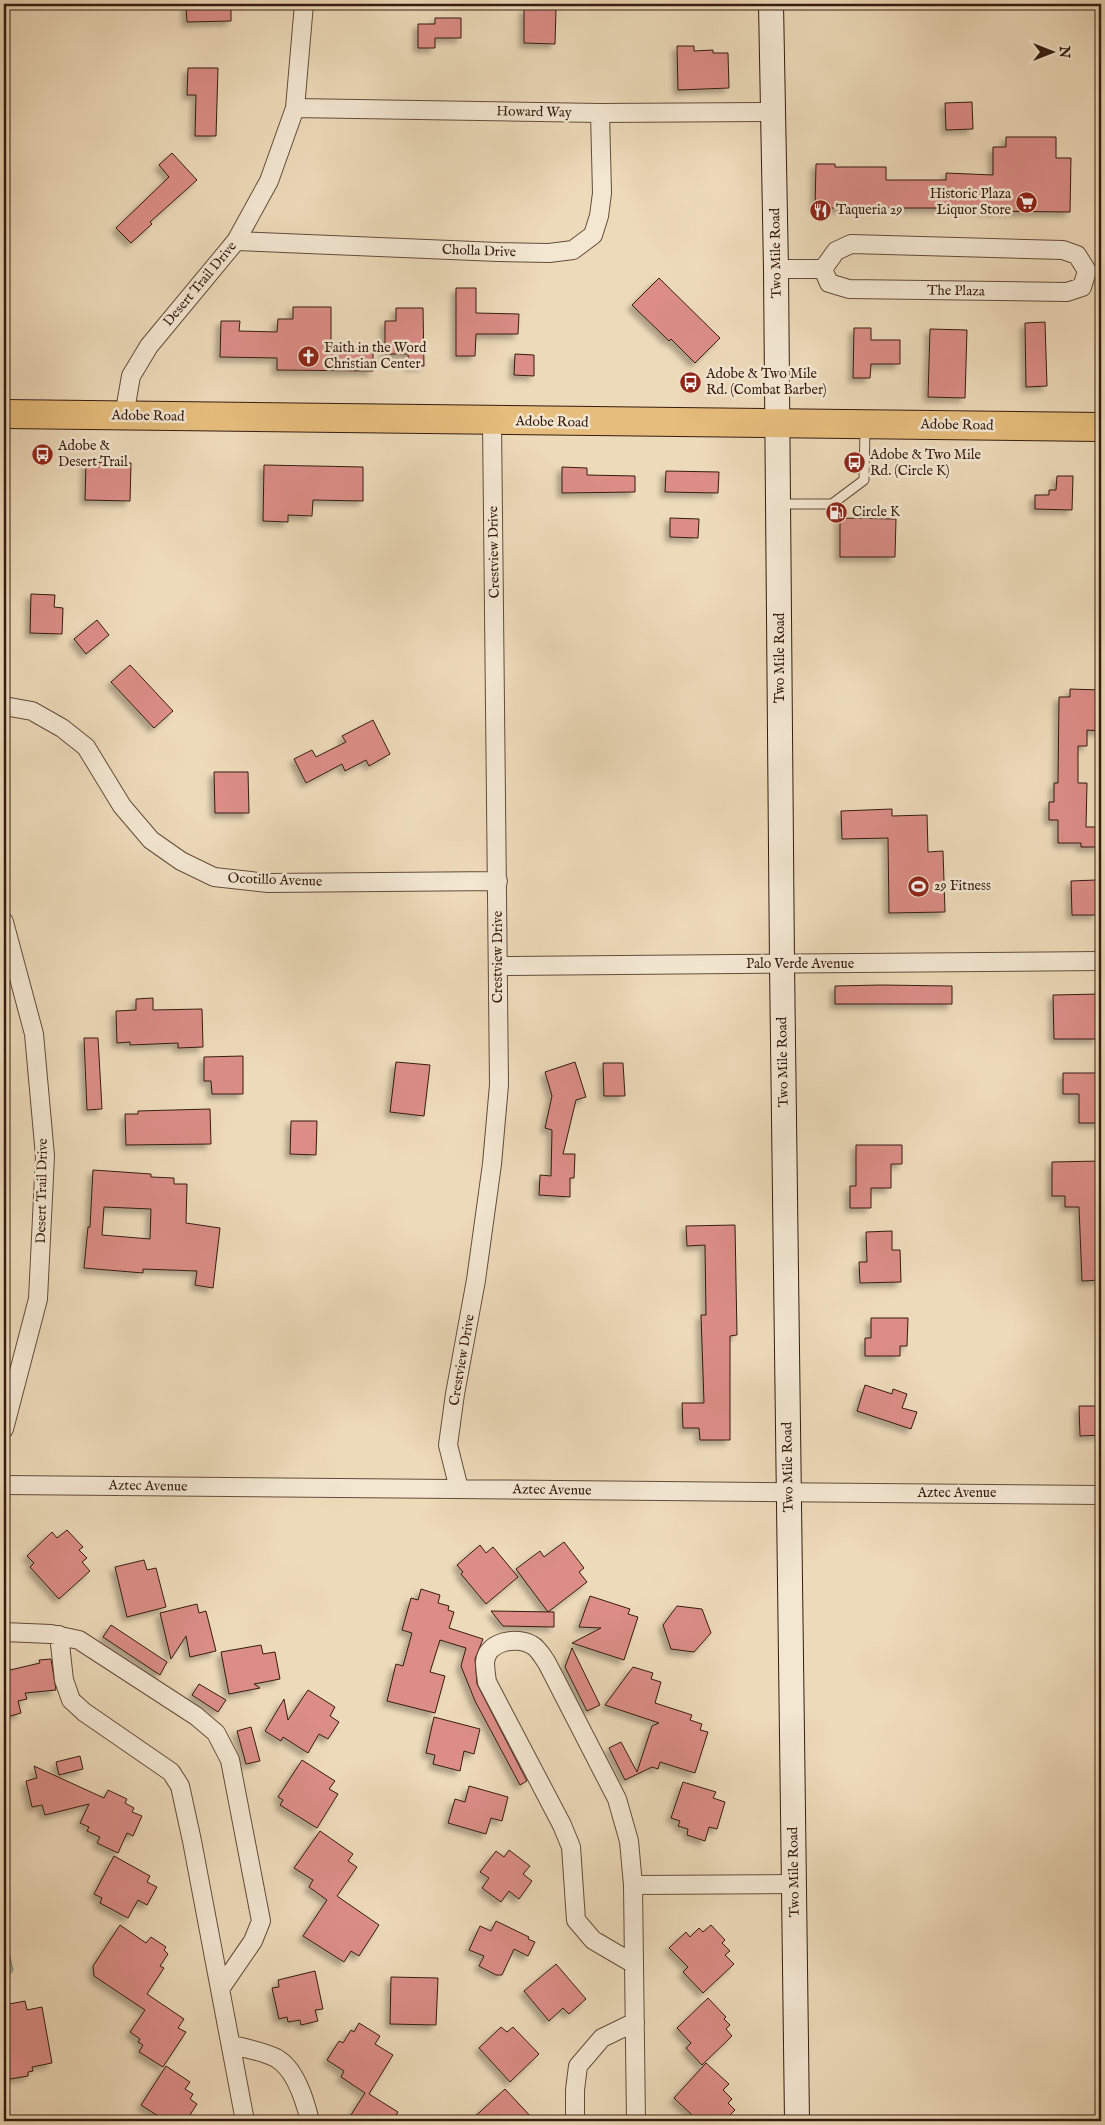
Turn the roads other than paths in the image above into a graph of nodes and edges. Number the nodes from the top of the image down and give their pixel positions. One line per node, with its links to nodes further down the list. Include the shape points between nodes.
1 (304, 4): 3 (street, Desert Trail Drive)
2 (771, 4): 4 (street, Two Mile Road)
3 (295, 108): 5 (street, Howard Way); 6 (street, Desert Trail Drive, via 268,181)
4 (773, 112): 5 (street, Howard Way); 7 (street, Two Mile Road)
5 (600, 113): 6 (street, Cholla Drive, via 602,193 599,216 592,235 573,250 498,252)
6 (236, 241): 11 (street, Desert Trail Drive, via 149,346 131,376)
7 (776, 269): 8 (street); 13 (street, Two Mile Road)
8 (823, 269): 9 (street, The Plaza, via 836,251 851,244 1064,250 1077,255); 9 (street, The Plaza, via 829,283 849,289 1057,292 1082,287)
9 (1094, 271)
10 (4, 414): 11 (main road, Adobe Road)
11 (124, 416): 12 (main road, Adobe Road)
12 (492, 421): 13 (main road, Adobe Road); 18 (street, Crestview Drive)
13 (777, 422): 14 (main road, Adobe Road); 16 (street, Two Mile Road)
14 (865, 424): 15 (main road, Adobe Road); 16 (lane, via 864,480 832,504)
15 (1101, 427)
16 (779, 504): 21 (street, Two Mile Road)
17 (4, 706): 18 (street, Ocotillo Avenue, via 32,711 86,747 122,806 150,840 181,861 214,877 268,883)
18 (498, 881): 22 (street, Crestview Drive)
19 (4, 922): 23 (street, Desert Trail Drive, via 34,1034 45,1156 38,1299)
20 (1101, 961): 21 (street, Palo Verde Avenue)
21 (782, 964): 22 (street, Palo Verde Avenue); 26 (street, Two Mile Road)
22 (499, 966): 25 (street, Crestview Drive, via 499,1085 492,1164 448,1445)
23 (4, 1429)
24 (4, 1485): 25 (street, Aztec Avenue)
25 (458, 1489): 26 (street, Aztec Avenue)
26 (788, 1492): 27 (street, Aztec Avenue); 30 (street, Two Mile Road)
27 (1101, 1494)
28 (4, 1632): 29 (street)
29 (59, 1635): 33 (street, via 64,1680 71,1700 171,1772 180,1786); 33 (street, via 79,1640 196,1716 216,1733 230,1760 261,1921 253,1941)
30 (794, 1884): 31 (street); 40 (street, Two Mile Road)
31 (633, 1885): 32 (street); 32 (street, via 629,1841 617,1799 547,1663 534,1645 518,1639 505,1640 485,1660 487,1682 571,1847 576,1920 592,1940)
32 (634, 1964): 34 (street)
33 (220, 1989): 35 (street)
34 (635, 2022): 38 (street, via 602,2038 578,2066); 39 (street)
35 (231, 2046): 36 (street); 37 (street, via 278,2058 295,2078)
36 (245, 2121)
37 (310, 2121)
38 (575, 2121)
39 (636, 2121)
40 (797, 2121)

